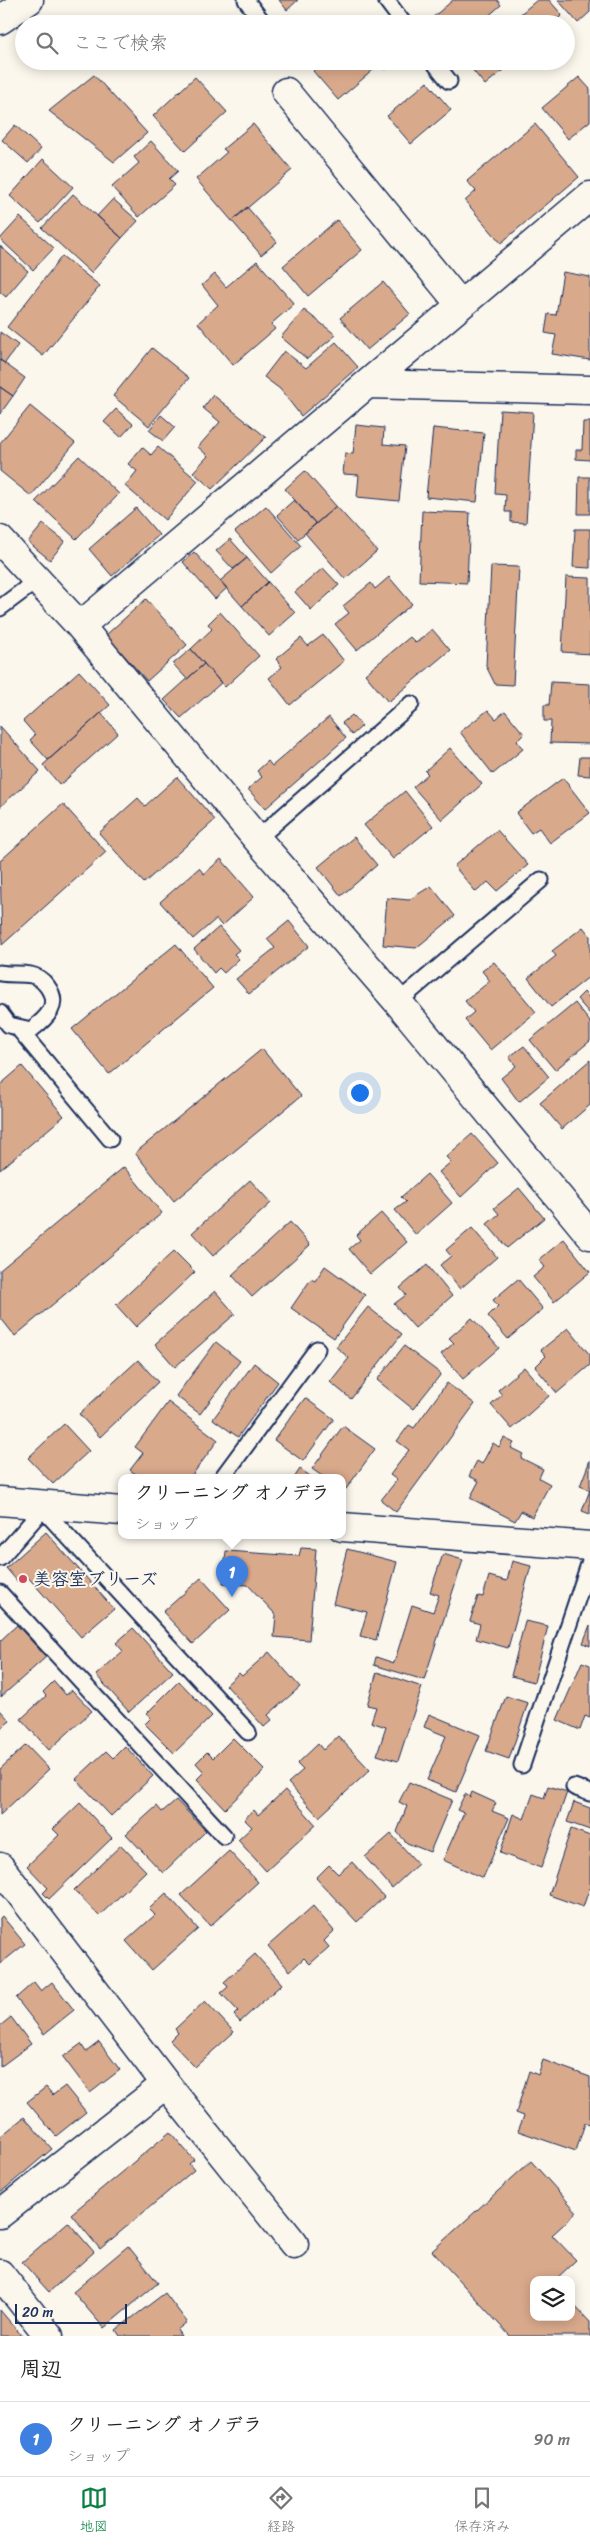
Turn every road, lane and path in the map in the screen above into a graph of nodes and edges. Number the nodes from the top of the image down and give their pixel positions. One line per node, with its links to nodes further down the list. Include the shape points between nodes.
1 (29, 0): 6 (street)
2 (246, 0): 4 (lane)
3 (386, 0): 5 (lane)
4 (257, 15)
5 (397, 15)
6 (0, 20)
7 (440, 70): 8 (lane)
8 (449, 82)
9 (286, 92): 11 (street)
10 (590, 196): 11 (street)
11 (460, 304): 12 (street)
12 (368, 384): 13 (street); 17 (street)
13 (590, 390)
14 (0, 540): 15 (street)
15 (36, 581): 16 (lane); 17 (street)
16 (0, 608)
17 (80, 626): 19 (street)
18 (411, 704): 19 (lane)
19 (257, 839): 22 (street)
20 (541, 880): 22 (lane)
21 (0, 973): 24 (lane, via 33,975 44,981 53,994 53,1008 46,1018 31,1030)
22 (398, 1002): 26 (street)
23 (0, 1013): 24 (lane, via 9,1025)
24 (18, 1028): 25 (lane)
25 (110, 1139)
26 (590, 1235)
27 (317, 1349): 28 (lane)
28 (225, 1474)
29 (0, 1500): 30 (street)
30 (41, 1507): 31 (street); 34 (lane); 37 (lane)
31 (118, 1510)
32 (346, 1527): 33 (street)
33 (590, 1546)
34 (0, 1558)
35 (590, 1561): 38 (lane)
36 (0, 1593): 41 (lane)
37 (248, 1732)
38 (522, 1765)
39 (574, 1787): 40 (lane)
40 (590, 1792)
41 (224, 1836)
42 (0, 1868): 43 (street)
43 (166, 2084): 44 (street); 45 (street)
44 (0, 2214)
45 (294, 2244)
46 (0, 2274): 47 (street)
47 (49, 2336)

